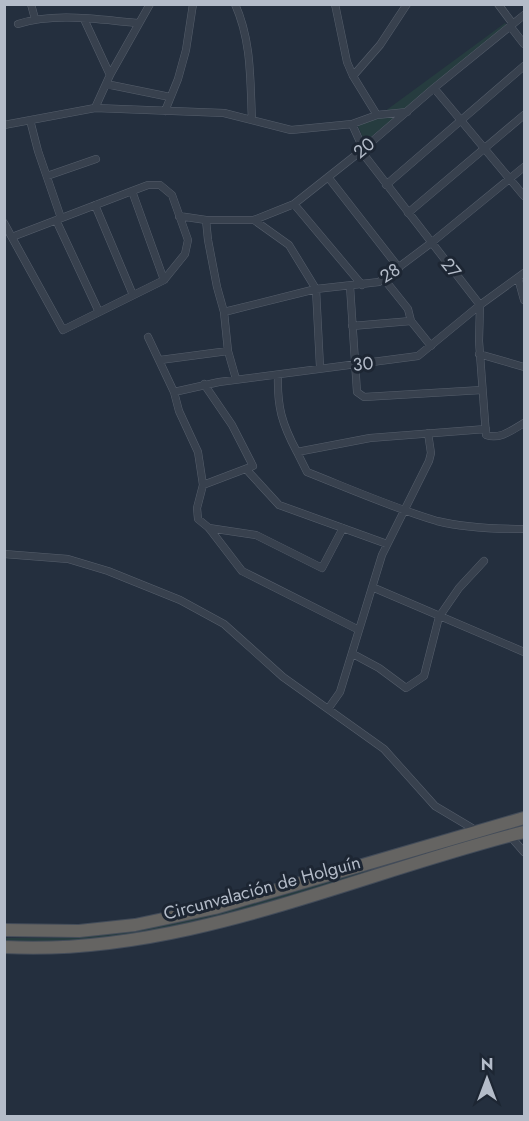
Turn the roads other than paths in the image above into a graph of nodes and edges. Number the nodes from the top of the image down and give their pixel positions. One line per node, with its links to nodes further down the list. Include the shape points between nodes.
1 (31, 4): 9 (street)
2 (150, 4): 11 (street)
3 (193, 4): 20 (street, via 186,50)
4 (235, 4): 27 (street, via 250,56)
5 (335, 4): 17 (street)
6 (407, 4): 17 (street)
7 (498, 4): 13 (street)
8 (525, 15): 13 (street, 20)
9 (34, 19): 10 (street); 12 (street)
10 (84, 19): 11 (street); 16 (street)
11 (139, 23): 16 (street)
12 (18, 24)
13 (512, 25): 14 (street); 19 (street, 20)
14 (525, 44)
15 (525, 66): 28 (street)
16 (110, 75): 18 (street)
17 (353, 76): 24 (street)
18 (106, 84): 20 (street); 21 (street)
19 (434, 88): 23 (street, 20); 28 (street)
20 (170, 97): 22 (street)
21 (95, 108): 22 (street); 26 (street)
22 (165, 111): 27 (street, via 224,113)
23 (407, 112): 24 (street); 32 (street, 20)
24 (377, 115): 29 (street)
25 (525, 115): 31 (street)
26 (30, 120): 30 (street); 35 (street)
27 (252, 120): 29 (street, via 291,130)
28 (461, 121): 31 (street); 38 (street)
29 (352, 124): 32 (street, 27)
30 (4, 125)
31 (485, 149): 37 (street); 43 (street)
32 (361, 151): 36 (street, 20); 38 (street, 27)
33 (96, 159): 35 (street)
34 (525, 167): 37 (street, 28)
35 (47, 176): 45 (street)
36 (328, 177): 41 (street, 20); 51 (street)
37 (511, 180): 40 (street); 50 (street, 28)
38 (386, 185): 43 (street, 27)
39 (132, 191): 42 (street); 44 (street, via 160,185 172,195); 54 (street)
40 (525, 196)
41 (294, 204): 47 (street, 20); 55 (street)
42 (95, 205): 45 (street); 58 (street)
43 (408, 213): 50 (street, 27)
44 (179, 216): 46 (street, 20); 54 (street, via 188,247)
45 (58, 219): 49 (street); 61 (street)
46 (206, 220): 47 (street, 20); 62 (street)
47 (254, 220): 57 (street, via 289,245)
48 (4, 223): 49 (street)
49 (12, 237): 61 (street, via 63,330)
50 (431, 243): 51 (street, 28); 60 (street, 27)
51 (399, 268): 53 (street, 28)
52 (521, 275): 59 (street); 60 (street, 30)
53 (384, 279): 55 (street, 28); 63 (street, via 408,309)
54 (164, 280): 58 (street)
55 (362, 285): 56 (street, 28)
56 (350, 286): 57 (street, 28); 64 (street)
57 (316, 289): 62 (street, 28); 71 (street)
58 (133, 295): 61 (street)
59 (525, 300)
60 (480, 304): 66 (street, 30); 68 (street)
61 (99, 312)
62 (224, 312): 67 (street)
63 (411, 321): 64 (street); 66 (street)
64 (352, 326): 70 (street)
65 (148, 337): 69 (street)
66 (431, 346): 70 (street, 30, via 411,359)
67 (228, 351): 69 (street); 74 (street)
68 (479, 354): 72 (street); 76 (street)
69 (160, 360): 77 (street)
70 (355, 365): 71 (street, 30); 76 (street, via 357,392 364,397)
71 (320, 367): 73 (street, 30)
72 (525, 367)
73 (278, 375): 74 (street, 30); 81 (street, via 279,412)
74 (236, 379): 75 (street, 30)
75 (204, 384): 77 (street, 30); 82 (street, via 253,465)
76 (482, 390): 79 (street)
77 (174, 392): 83 (street, via 198,452)
78 (525, 423): 79 (street, via 494,437)
79 (486, 432): 80 (street)
80 (428, 433): 81 (street, via 370,438); 84 (street, via 430,458)
81 (297, 452): 84 (street, via 307,472)
82 (246, 469): 83 (street); 86 (street, via 279,505)
83 (203, 485): 85 (street, via 198,519)
84 (405, 510): 87 (street, via 448,523); 88 (street)
85 (209, 528): 86 (street, via 256,535 322,567); 93 (street, via 242,571)
86 (343, 528): 88 (street)
87 (525, 529)
88 (387, 544): 91 (street)
89 (4, 554): 96 (street, via 68,559 180,600 224,624 283,677)
90 (484, 561): 92 (street)
91 (372, 587): 92 (street); 93 (street)
92 (439, 617): 94 (street); 95 (street, via 424,676 406,688)
93 (359, 630): 95 (street)
94 (525, 652)
95 (353, 654): 96 (street, via 340,692)
96 (328, 709): 98 (street, via 384,749 435,806)
97 (525, 818): 98 (highway, Circunvalación de Holguín)
98 (477, 831): 102 (highway, Circunvalación de Holguín, via 215,908 135,925 79,931)
99 (525, 832): 100 (highway, Circunvalación de Holguín)
100 (510, 836): 101 (street); 103 (highway, Circunvalación de Holguín, via 220,922 139,939 80,946)
101 (525, 852)
102 (4, 930)
103 (4, 947)

